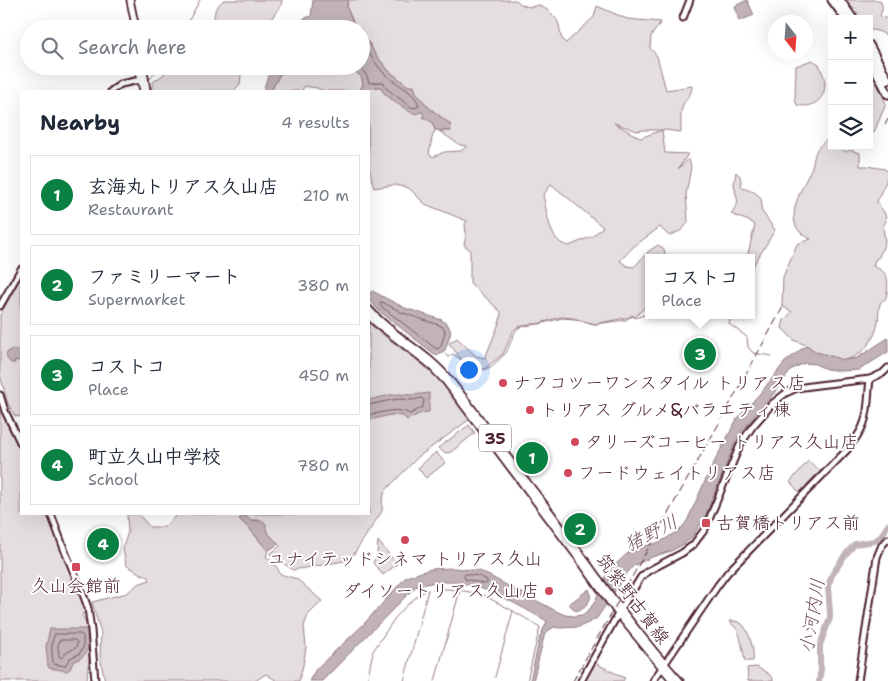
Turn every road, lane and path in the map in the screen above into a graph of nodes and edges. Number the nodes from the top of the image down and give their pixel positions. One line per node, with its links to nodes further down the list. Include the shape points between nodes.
1 (127, 0): 9 (main road)
2 (130, 0): 10 (main road)
3 (690, 0): 8 (street)
4 (832, 0): 6 (highway)
5 (840, 0): 7 (highway)
6 (843, 15)
7 (850, 15)
8 (683, 18)
9 (130, 20)
10 (134, 20)
11 (873, 52): 16 (highway)
12 (871, 60): 20 (highway)
13 (141, 75): 15 (main road)
14 (143, 75): 15 (main road)
15 (143, 79): 17 (street, via 121,84); 18 (main road); 19 (main road)
16 (888, 80)
17 (112, 90)
18 (143, 90)
19 (148, 90)
20 (888, 94)
21 (20, 271): 22 (street)
22 (0, 306)
23 (370, 310): 31 (main road, 筑紫野古賀線 / 35, via 448,377)
24 (370, 317): 31 (main road, 筑紫野古賀線 / 35, via 428,363 446,382)
25 (888, 368): 26 (street)
26 (870, 379): 32 (street, via 797,388 773,403 740,446 705,529 682,553 648,571); 33 (street, via 866,416 859,434 728,572)
27 (0, 395): 28 (street)
28 (20, 442)
29 (51, 515): 34 (street, via 88,608)
30 (888, 539): 39 (street, via 877,557)
31 (600, 585): 32 (main road, 筑紫野古賀線 / 35)
32 (619, 612): 33 (main road, 筑紫野古賀線 / 35); 35 (street)
33 (663, 666): 36 (street); 37 (main road, 筑紫野古賀線 / 35); 38 (main road, 筑紫野古賀線 / 35)
34 (95, 681)
35 (580, 681)
36 (653, 681)
37 (673, 681)
38 (680, 681)
39 (858, 681)

